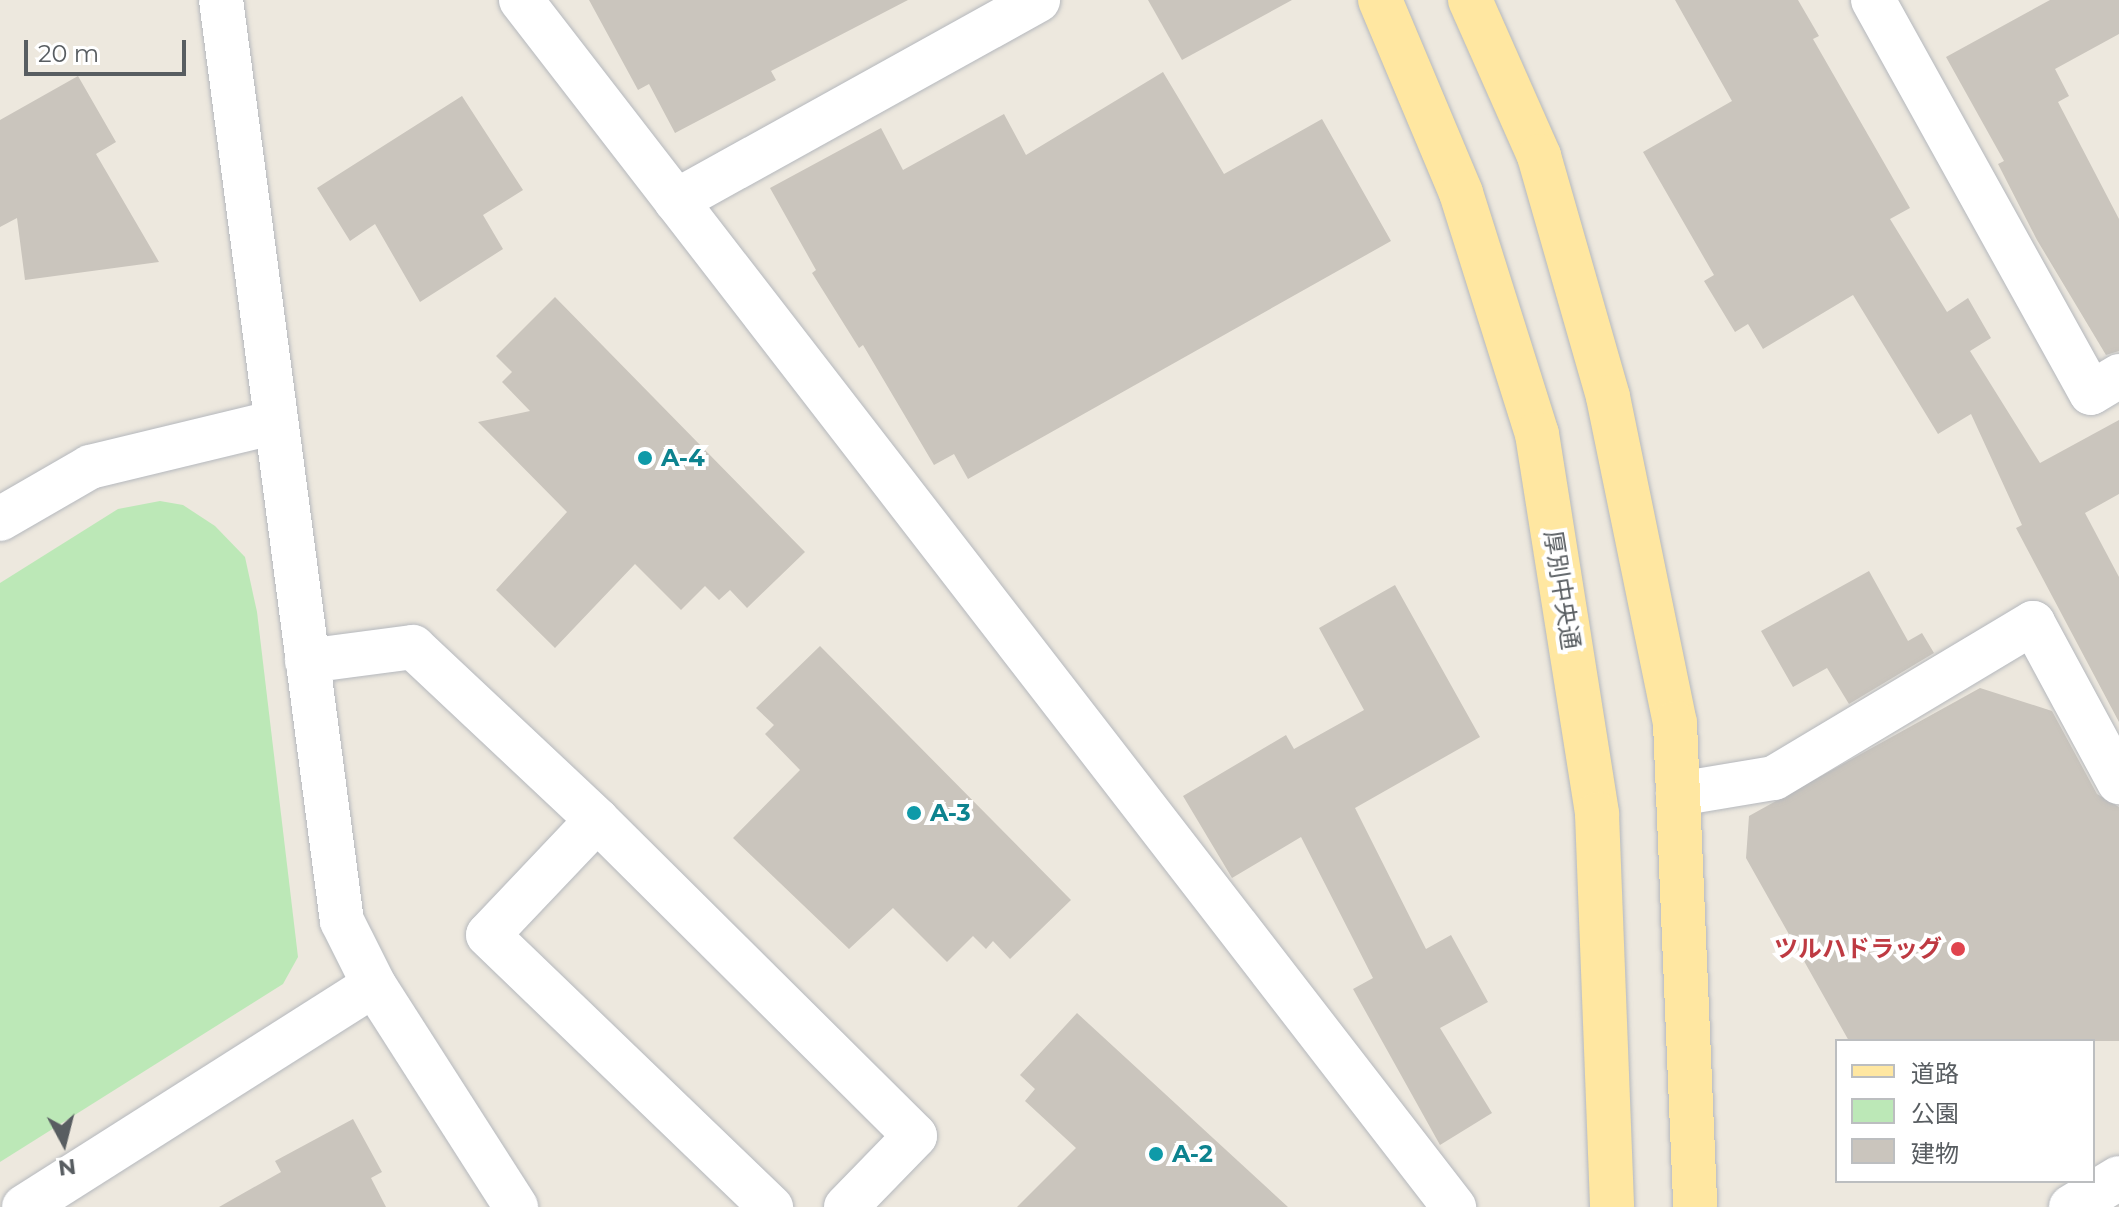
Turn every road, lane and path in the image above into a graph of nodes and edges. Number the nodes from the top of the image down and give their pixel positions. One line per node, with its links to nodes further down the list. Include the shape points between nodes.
1 (221, 0): 9 (street)
2 (521, 0): 7 (street)
3 (1038, 0): 7 (street)
4 (1380, 0): 23 (main road, 厚別中央通, via 1461,193 1537,434 1597,814)
5 (1470, 0): 13 (main road, via 1539,156 1608,397 1675,723)
6 (1880, 2): 8 (street, via 2091,393)
7 (676, 201): 22 (street)
8 (2119, 376)
9 (272, 423): 10 (street, via 90,467); 11 (street)
10 (0, 519)
11 (307, 661): 14 (street, via 413,647); 15 (street, via 342,921)
12 (2119, 782): 13 (street, via 2033,623 1774,778)
13 (1678, 794): 24 (main road)
14 (597, 820): 18 (street, via 915,1136); 21 (street, via 488,935)
15 (374, 985): 17 (street); 20 (street)
16 (2119, 1178): 25 (street)
17 (68, 1196): 19 (street)
18 (866, 1200)
19 (24, 1207)
20 (516, 1207)
21 (771, 1207)
22 (1454, 1207)
23 (1612, 1207)
24 (1695, 1207)
25 (2071, 1207)

